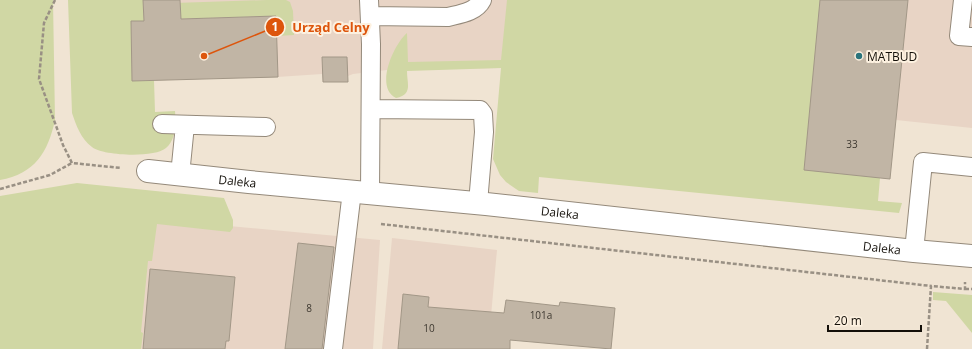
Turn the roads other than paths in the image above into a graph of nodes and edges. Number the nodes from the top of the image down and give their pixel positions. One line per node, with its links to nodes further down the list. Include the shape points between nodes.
1 (482, 0): 3 (lane, via 470,10 448,17)
2 (963, 0): 4 (lane, via 959,36)
3 (370, 8): 5 (lane)
4 (972, 37)
5 (371, 109): 12 (lane); 13 (lane, via 480,110 483,114 484,132)
6 (162, 124): 7 (lane)
7 (185, 125): 8 (lane); 11 (lane)
8 (266, 127)
9 (972, 167): 14 (lane, via 923,162)
10 (148, 171): 11 (street, Daleka)
11 (180, 174): 12 (street, Daleka)
12 (361, 192): 13 (street, Daleka); 16 (lane)
13 (478, 203): 14 (street, Daleka)
14 (914, 251): 15 (street, Daleka)
15 (970, 256)
16 (333, 349)

